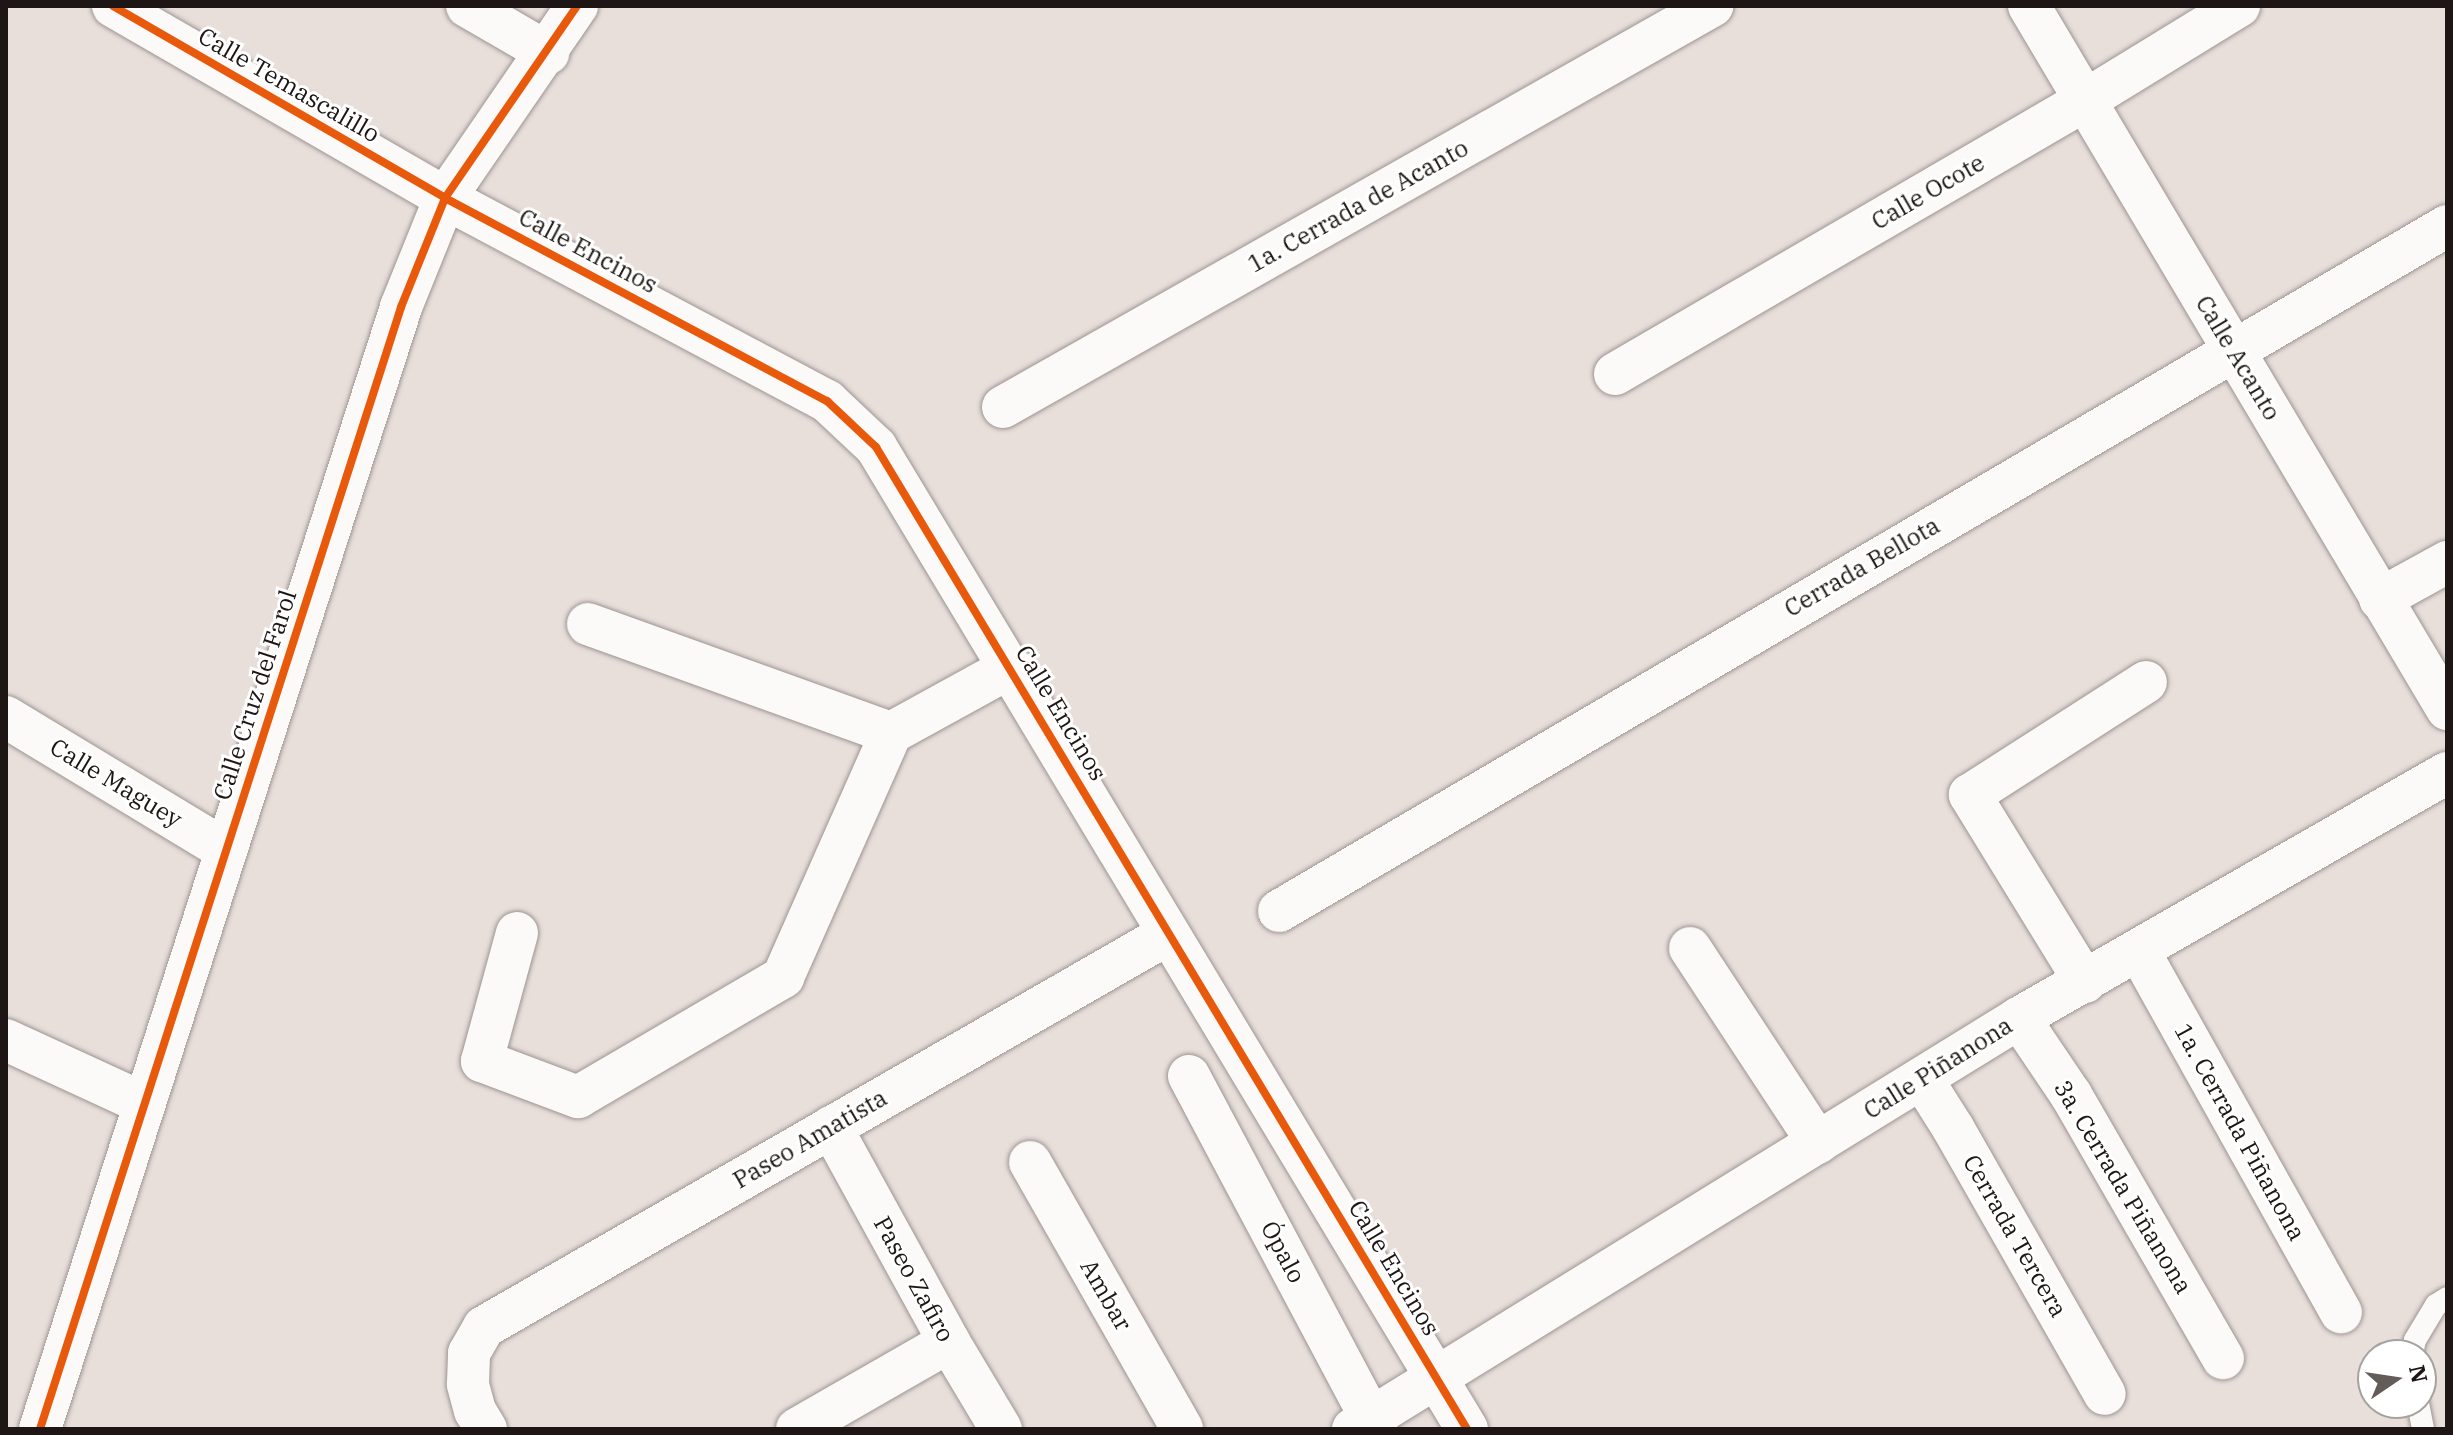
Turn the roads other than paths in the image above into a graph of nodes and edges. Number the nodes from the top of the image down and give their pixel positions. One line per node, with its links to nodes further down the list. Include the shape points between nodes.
1 (113, 6): 9 (street, Calle Temascalillo)
2 (467, 6): 7 (street)
3 (577, 6): 7 (street, Calle Cruz del Farol)
4 (1712, 6): 13 (street, 1a. Cerrada de Acanto)
5 (2029, 6): 8 (street, Calle Acanto)
6 (2239, 6): 8 (street, Calle Ocote)
7 (548, 53): 9 (street, Calle Cruz del Farol)
8 (2084, 101): 11 (street, Calle Acanto); 12 (street, Calle Ocote)
9 (445, 198): 17 (street, Calle Encinos, via 827,401 876,447); 23 (street, Calle Cruz del Farol, via 401,307)
10 (2447, 226): 11 (street, Cerrada Bellota)
11 (2233, 349): 15 (street, Calle Acanto); 24 (street, Cerrada Bellota)
12 (1615, 374)
13 (1003, 407)
14 (2447, 562): 15 (street)
15 (2380, 599): 19 (street, Calle Acanto)
16 (588, 624): 21 (street)
17 (1011, 667): 21 (street); 26 (street, Calle Encinos)
18 (2146, 682): 29 (street, via 1970,795)
19 (2447, 709)
20 (6, 717): 23 (street, Calle Maguey)
21 (891, 733): 25 (street, via 783,977 578,1097 482,1061)
22 (2447, 773): 28 (street, Calle Piñanona)
23 (226, 850): 34 (street, Calle Cruz del Farol)
24 (1279, 911)
25 (517, 933)
26 (1152, 943): 35 (street, Paseo Amatista); 43 (street, Calle Encinos)
27 (1690, 948): 36 (street)
28 (2139, 951): 29 (street, Calle Piñanona); 39 (street, 1a. Cerrada Piñanona)
29 (2085, 982): 30 (street, Calle Piñanona)
30 (2019, 1018): 33 (street, Calle Piñanona); 42 (street, 3a. Cerrada Piñanona, via 2071,1095)
31 (6, 1040): 34 (street)
32 (1189, 1076): 45 (street, Ópalo)
33 (1922, 1079): 36 (street, Calle Piñanona); 44 (street, Cerrada Tercera)
34 (143, 1103): 47 (street, Calle Cruz del Farol)
35 (831, 1127): 41 (street, Paseo Zafiro); 48 (street, Paseo Amatista, via 484,1327 469,1353 468,1384)
36 (1818, 1143): 43 (street, Calle Piñanona)
37 (1030, 1162): 51 (street, Ambar)
38 (2447, 1298): 40 (lane, via 2436,1305)
39 (2341, 1312)
40 (2416, 1339)
41 (949, 1342): 49 (street); 50 (street, Paseo Zafiro)
42 (2223, 1358)
43 (1429, 1383): 45 (street, Calle Piñanona); 46 (street, Calle Encinos)
44 (2105, 1394)
45 (1367, 1425)
46 (1464, 1428)
47 (40, 1429)
48 (486, 1429)
49 (797, 1429)
50 (1001, 1429)
51 (1182, 1429)

